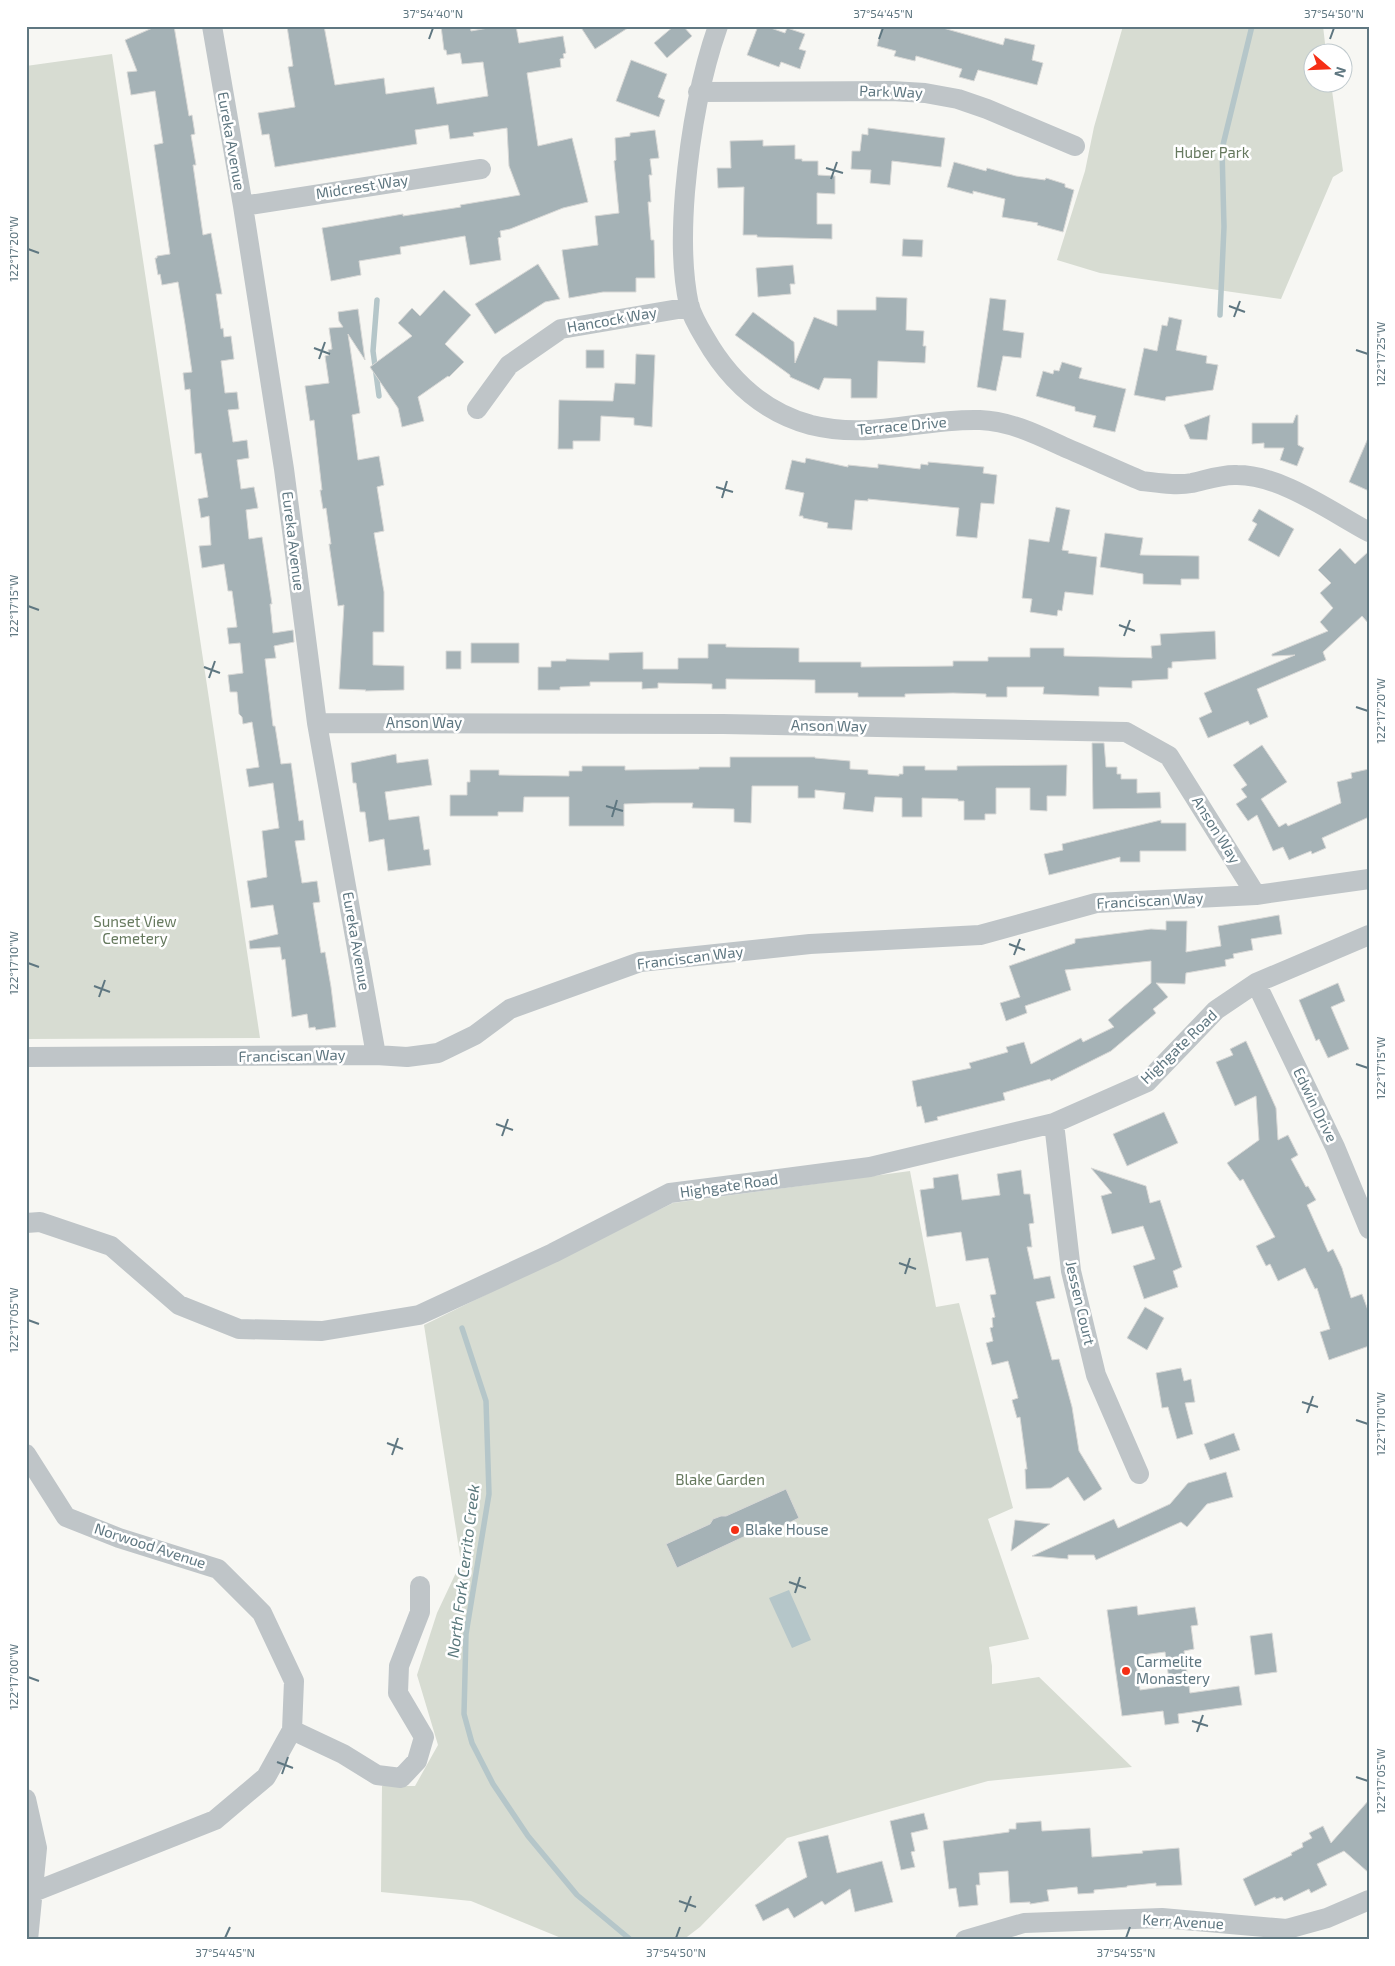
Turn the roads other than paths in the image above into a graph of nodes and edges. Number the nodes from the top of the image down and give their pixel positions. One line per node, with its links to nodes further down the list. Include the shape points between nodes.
1 (212, 26): 6 (street, Eureka Avenue)
2 (718, 26): 3 (street, Terrace Drive)
3 (698, 92): 4 (street, Park Way, via 924,93 958,99 987,109); 7 (street, Terrace Drive, via 683,222 683,268)
4 (1074, 146)
5 (481, 169): 6 (street, Midcrest Way)
6 (243, 206): 10 (street, Eureka Avenue, via 284,468)
7 (690, 307): 8 (street, Hancock Way, via 561,330 509,365); 9 (street, Terrace Drive, via 718,361 738,384 764,405 810,424 838,430 877,431 981,420 1016,426 1142,481 1190,484 1235,474 1258,476 1281,484)
8 (477, 409)
9 (1369, 532)
10 (317, 723): 12 (street, Anson Way, via 723,724 1126,732 1169,756); 15 (street, Eureka Avenue)
11 (1369, 879): 12 (street, Franciscan Way)
12 (1256, 895): 15 (street, Franciscan Way, via 1096,903 980,935 810,944 640,962 510,1009 475,1036 438,1053 407,1057)
13 (1369, 935): 14 (street, Highgate Road)
14 (1256, 983): 17 (street, Highgate Road, via 1216,1010 1147,1082); 19 (street, Edwin Drive, via 1335,1147)
15 (376, 1055): 16 (street, Franciscan Way)
16 (26, 1057)
17 (1054, 1123): 18 (street, Highgate Road, via 870,1167 670,1193 553,1253 418,1315 322,1331 239,1329 179,1305 111,1246 40,1222); 21 (street, Jessen Court, via 1073,1280 1096,1375)
18 (26, 1223)
19 (1369, 1229)
20 (26, 1454): 23 (street, Norwood Avenue, via 66,1517 119,1538 218,1569 262,1613 294,1681)
21 (1139, 1474)
22 (420, 1586): 23 (street, via 420,1612 399,1666 398,1684 398,1693 424,1737 417,1761 401,1778 377,1775 343,1754)
23 (292, 1730): 25 (street, Norwood Avenue, via 266,1777 216,1820)
24 (26, 1799): 25 (street, via 37,1848)
25 (30, 1894): 27 (street)
26 (1369, 1900): 28 (street, Kerr Avenue, via 1327,1918 1287,1929 1162,1918 1024,1924)
27 (28, 1940)
28 (965, 1940)

